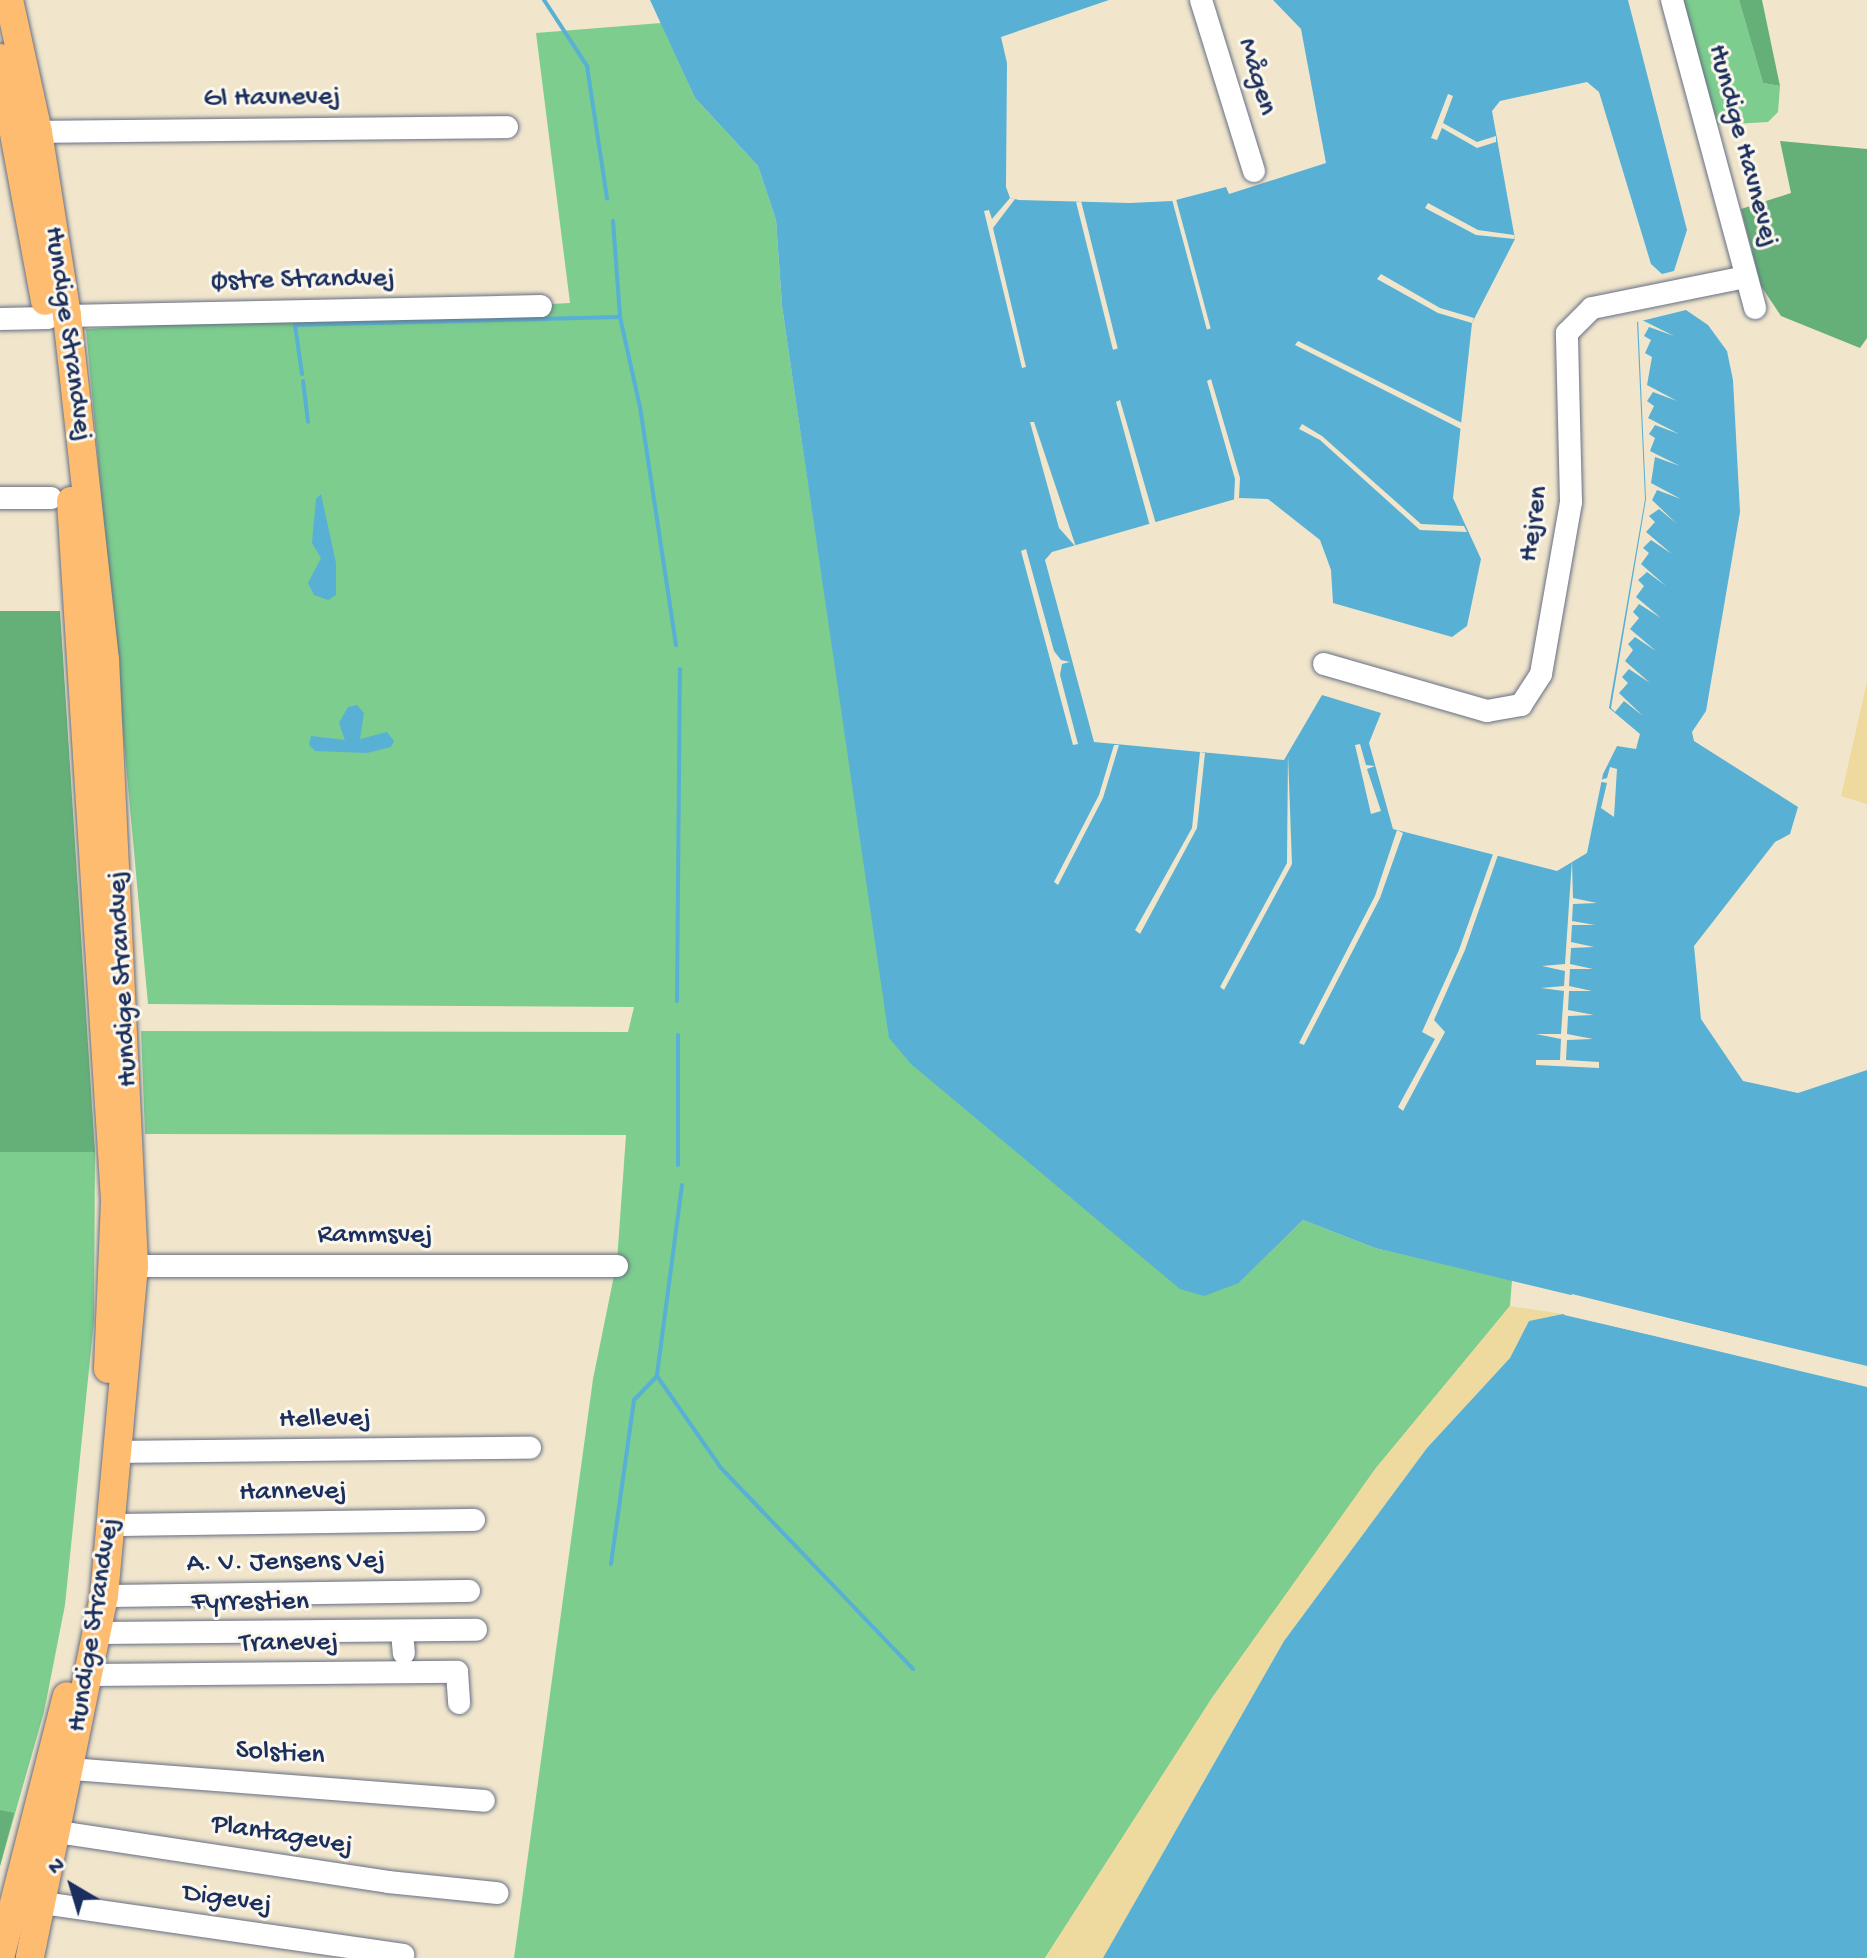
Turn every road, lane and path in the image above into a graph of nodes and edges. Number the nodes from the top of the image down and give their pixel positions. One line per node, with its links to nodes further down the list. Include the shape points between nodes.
1 (9, 0): 6 (main road, Hundige Strandvej)
2 (1201, 0): 7 (street, Mågen)
3 (1672, 0): 8 (street, Hundige Havnevej)
4 (0, 58): 6 (main road, Hundige Strandvej)
5 (507, 127): 6 (street, Gl Havnevej)
6 (18, 128): 11 (main road, Hundige Strandvej)
7 (1254, 171)
8 (1746, 277): 10 (street, Hundige Havnevej); 15 (street, Hejren, via 1592,308 1567,333 1571,502 1541,674 1521,705 1487,711)
9 (541, 306): 11 (street, Østre Strandvej)
10 (1755, 308)
11 (57, 317): 12 (street, Østre Strandvej); 16 (main road, Hundige Strandvej, via 107,687); 34 (main road, Hundige Strandvej, via 115,1201 104,1449 80,1639)
12 (0, 319)
13 (0, 498): 14 (street)
14 (51, 498)
15 (1324, 664)
16 (134, 1266): 17 (street, Rammsvej); 19 (main road, Hundige Strandvej)
17 (617, 1266)
18 (530, 1448): 19 (street, Hellevej)
19 (120, 1452): 21 (main road, Hundige Strandvej)
20 (474, 1520): 21 (street, Hannevej)
21 (113, 1525): 23 (main road, Hundige Strandvej)
22 (469, 1591): 23 (street, A. V. Jensens Vej)
23 (104, 1596): 25 (main road, Hundige Strandvej)
24 (476, 1630): 25 (street, Fyrrestien, via 403,1643)
25 (98, 1633): 26 (main road, Hundige Strandvej)
26 (90, 1675): 27 (street, Tranevej, via 457,1672); 28 (main road, Hundige Strandvej)
27 (459, 1703)
28 (71, 1769): 29 (street, Solstien); 30 (main road, Hundige Strandvej)
29 (484, 1801)
30 (58, 1832): 31 (street, Plantagevej, via 388,1882); 32 (main road, Hundige Strandvej)
31 (497, 1893)
32 (43, 1903): 33 (street, Digevej); 35 (main road, Hundige Strandvej)
33 (403, 1955)
34 (0, 1958)
35 (30, 1958)

